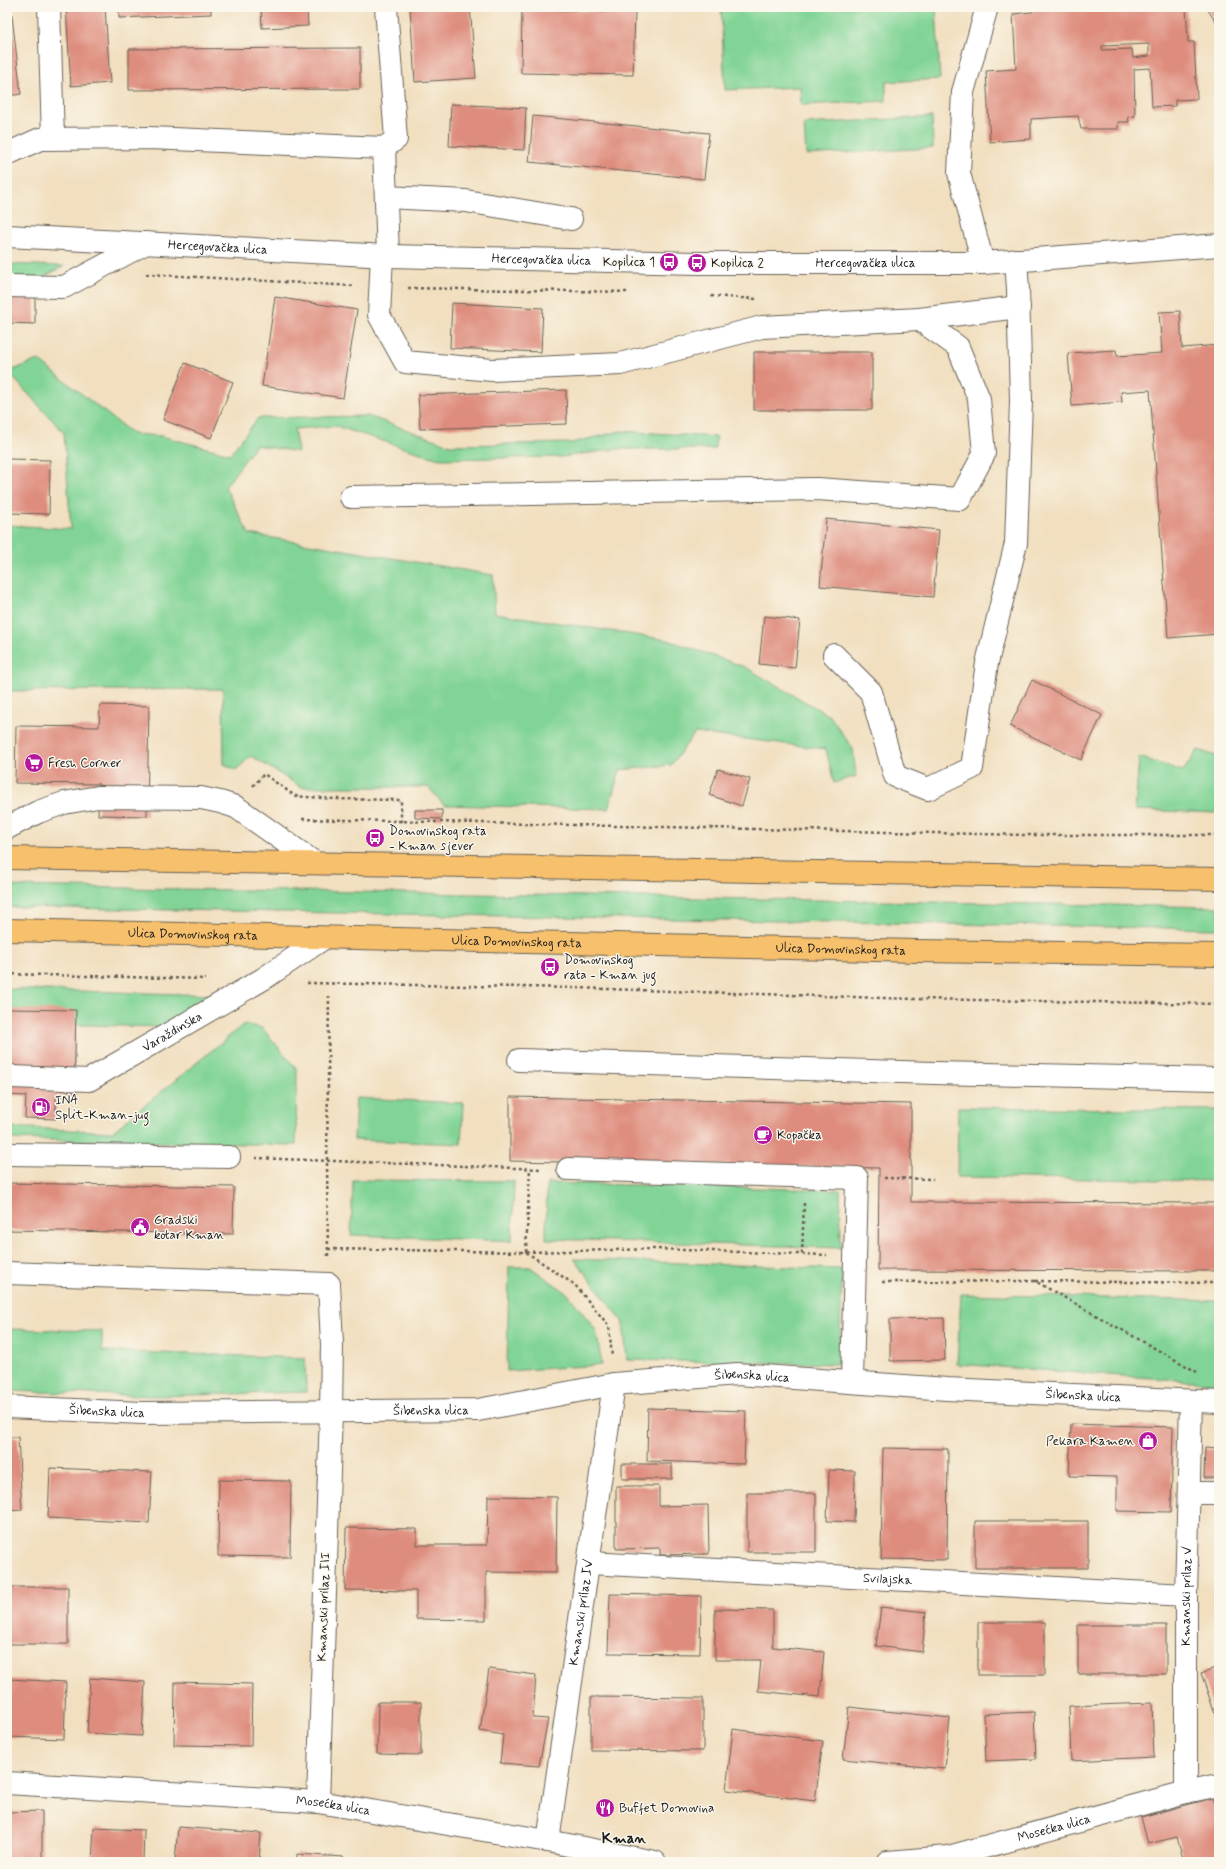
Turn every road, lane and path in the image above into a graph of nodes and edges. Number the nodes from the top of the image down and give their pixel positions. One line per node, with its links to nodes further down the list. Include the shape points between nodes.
1 (48, 7): 4 (street)
2 (386, 7): 5 (street, via 396,139)
3 (987, 7): 14 (street, via 963,92 959,173)
4 (53, 139): 5 (street, via 150,138); 6 (street, via 40,139)
5 (384, 148): 7 (street)
6 (7, 154)
7 (386, 197): 8 (street, via 466,201); 12 (street)
8 (571, 219)
9 (7, 236): 10 (street, Hercegovačka ulica)
10 (147, 242): 12 (street, Hercegovačka ulica); 15 (street, via 64,287)
11 (1219, 246): 13 (street, Hercegovačka ulica)
12 (385, 256): 14 (street, Hercegovačka ulica, via 697,263); 17 (street, via 379,315 405,362 492,370 620,364 762,327)
13 (1016, 260): 14 (street, Hercegovačka ulica); 16 (street)
14 (983, 263)
15 (7, 286)
16 (1019, 307): 17 (street); 19 (street, via 1021,401 1016,543 987,663 972,768 928,789 895,776 870,692)
17 (919, 319): 18 (street, via 958,346 979,399 984,454 960,499 817,489)
18 (351, 497)
19 (834, 655)
20 (248, 816): 22 (path, via 266,804 251,788 264,774 295,796 402,800); 23 (street, via 236,807 201,798 98,797 64,803 38,812); 26 (street)
21 (300, 819): 22 (path)
22 (402, 822): 24 (path, via 1025,835)
23 (7, 828)
24 (1219, 835)
25 (7, 858): 26 (main road)
26 (315, 864): 27 (main road)
27 (1219, 879)
28 (7, 930): 29 (main road, Ulica Domovinskog rata)
29 (324, 938): 30 (main road, Ulica Domovinskog rata, via 917,951); 37 (street, Varaždinska, via 263,979 89,1080 12,1077)
30 (1219, 954)
31 (7, 974): 32 (path)
32 (213, 979)
33 (306, 983): 35 (path, via 584,988 914,999)
34 (329, 996): 41 (path)
35 (1219, 1004)
36 (520, 1060): 38 (street)
37 (7, 1074)
38 (1219, 1079)
39 (7, 1154): 40 (street)
40 (229, 1157): 41 (path)
41 (327, 1161): 42 (path); 47 (path)
42 (530, 1168): 43 (path); 48 (path)
43 (568, 1169): 44 (street)
44 (805, 1176): 45 (street); 49 (path)
45 (857, 1178): 46 (path); 50 (street)
46 (933, 1179)
47 (328, 1249): 48 (path); 55 (path)
48 (526, 1252): 49 (path, via 655,1249); 58 (path, via 575,1285 609,1326)
49 (802, 1254): 50 (path)
50 (856, 1256): 53 (street)
51 (7, 1273): 55 (street)
52 (1035, 1281): 53 (path); 54 (path); 56 (path)
53 (855, 1282): 57 (street)
54 (1219, 1282)
55 (329, 1284): 62 (street, Kmanski prilaz III, via 332,1344)
56 (1198, 1374)
57 (852, 1381): 58 (street, Šibenska ulica, via 737,1374); 59 (street, Šibenska ulica, via 947,1389)
58 (614, 1384): 62 (street, Šibenska ulica, via 478,1410); 65 (street, Kmanski prilaz IV)
59 (1191, 1401): 60 (street, Šibenska ulica); 63 (street, Kmanski prilaz V)
60 (1219, 1402)
61 (7, 1407): 62 (street, Šibenska ulica, via 142,1413)
62 (331, 1412): 70 (street, Kmanski prilaz III)
63 (1189, 1493): 64 (street); 66 (street, Kmanski prilaz V)
64 (1219, 1493)
65 (589, 1563): 66 (street, Svilajska); 71 (street, Kmanski prilaz IV)
66 (1186, 1595): 69 (street, Kmanski prilaz V)
67 (7, 1783): 70 (street, Mosećka ulica)
68 (1218, 1787): 69 (street, Mosećka ulica)
69 (1186, 1792): 73 (street, Mosećka ulica, via 948,1857)
70 (318, 1802): 71 (street, Mosećka ulica)
71 (548, 1841): 72 (street, Mosećka ulica)
72 (655, 1862)
73 (888, 1862)

